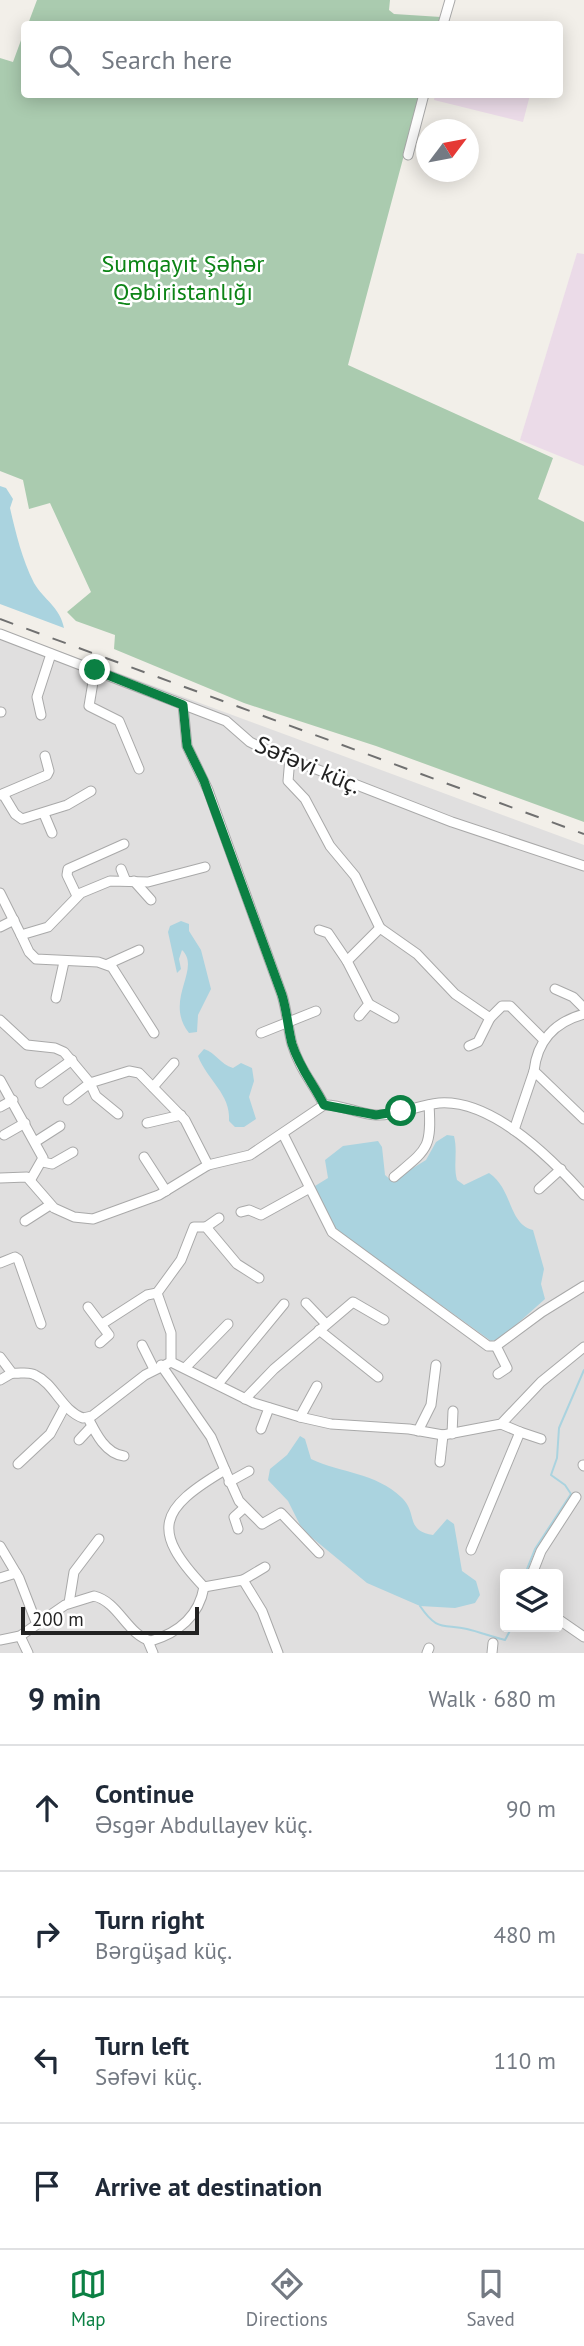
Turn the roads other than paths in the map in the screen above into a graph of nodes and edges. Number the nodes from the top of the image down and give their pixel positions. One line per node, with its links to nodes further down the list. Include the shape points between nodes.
1 (450, 0): 2 (street)
2 (444, 21)
3 (424, 98): 4 (street)
4 (408, 155)
5 (0, 634): 6 (street, Səfəvi küç.)
6 (51, 654): 7 (street, Səfəvi küç.); 9 (street, via 37,697)
7 (95, 670): 8 (street, Səfəvi küç.); 12 (street, via 89,706 119,721)
8 (183, 705): 11 (street, Səfəvi küç., via 226,721 250,742); 45 (street, via 187,746 208,790)
9 (41, 715)
10 (45, 756): 15 (street, via 47,775)
11 (290, 758): 19 (street, Səfəvi küç., via 474,830); 28 (street, via 288,781 305,799 330,846 355,876)
12 (139, 769)
13 (0, 782): 15 (street)
14 (91, 791): 16 (street)
15 (3, 793): 16 (street, via 18,818)
16 (44, 814): 17 (street)
17 (52, 834)
18 (124, 844): 24 (street, via 68,869)
19 (584, 866)
20 (205, 867): 22 (street, via 148,882)
21 (121, 869): 22 (street)
22 (129, 880): 24 (street, via 110,881); 25 (street)
23 (0, 893): 26 (street)
24 (77, 895): 30 (street, via 48,927)
25 (151, 900)
26 (14, 920): 27 (street); 30 (street)
27 (0, 927)
28 (380, 928): 32 (street); 43 (street, via 417,954 455,994)
29 (319, 930): 32 (street, via 328,933)
30 (21, 934): 33 (street, via 33,957)
31 (139, 950): 34 (street)
32 (347, 961): 37 (street)
33 (64, 962): 34 (street); 36 (street)
34 (108, 964): 46 (street)
35 (555, 989): 38 (street)
36 (56, 998)
37 (369, 1004): 41 (street); 42 (street)
38 (584, 1008)
39 (316, 1011): 45 (street)
40 (584, 1014): 48 (street)
41 (359, 1016)
42 (394, 1018)
43 (490, 1018): 48 (street, via 502,1006 510,1006); 49 (street, via 478,1042)
44 (0, 1020): 50 (street, via 27,1045 55,1048)
45 (290, 1021): 47 (street); 59 (street, via 292,1043 306,1080)
46 (154, 1033)
47 (261, 1033)
48 (543, 1039): 52 (street)
49 (469, 1046)
50 (72, 1060): 54 (street); 55 (street)
51 (174, 1063): 56 (street)
52 (534, 1071): 64 (street); 68 (street)
53 (0, 1080): 57 (street)
54 (40, 1083)
55 (89, 1083): 56 (street, via 135,1071); 58 (street); 62 (street, via 96,1096)
56 (153, 1087): 63 (street)
57 (13, 1100): 61 (street); 65 (street)
58 (68, 1100)
59 (324, 1105): 60 (street, via 376,1115); 69 (street)
60 (429, 1105): 68 (street, via 453,1104); 77 (street, via 430,1140)
61 (0, 1107)
62 (118, 1114)
63 (181, 1115): 66 (street); 75 (street)
64 (584, 1119)
65 (24, 1123): 70 (street); 71 (street)
66 (147, 1123)
67 (60, 1126): 71 (street)
68 (514, 1130): 76 (street)
69 (283, 1134): 75 (street, via 250,1155); 80 (street)
70 (4, 1135)
71 (35, 1142): 74 (street)
72 (73, 1152): 74 (street, via 52,1164)
73 (144, 1157): 82 (street)
74 (43, 1162): 79 (street)
75 (208, 1166): 82 (street)
76 (561, 1169): 81 (street); 83 (street)
77 (394, 1177)
78 (0, 1178): 79 (street, via 18,1175)
79 (31, 1179): 84 (street)
80 (309, 1189): 85 (street, via 261,1215); 103 (street, via 339,1239 488,1346)
81 (539, 1189)
82 (166, 1191): 84 (street, via 93,1219 74,1217)
83 (584, 1195)
84 (51, 1205): 87 (street)
85 (241, 1212)
86 (219, 1218): 88 (street)
87 (25, 1221)
88 (206, 1227): 90 (street, via 237,1264); 92 (street, via 191,1231 181,1261)
89 (0, 1262): 97 (street, via 17,1257)
90 (259, 1278)
91 (584, 1286): 103 (street)
92 (157, 1293): 98 (street); 106 (street, via 172,1339)
93 (306, 1303): 100 (street)
94 (284, 1304): 114 (street)
95 (88, 1307): 98 (street)
96 (384, 1320): 100 (street, via 353,1302)
97 (41, 1324)
98 (102, 1324): 101 (street, via 109,1335)
99 (228, 1324): 109 (street)
100 (323, 1327): 112 (street); 116 (street)
101 (100, 1343)
102 (142, 1345): 108 (street)
103 (496, 1346): 111 (street, via 507,1368)
104 (584, 1347): 122 (street, via 541,1382)
105 (0, 1357): 110 (street)
106 (171, 1362): 108 (street); 109 (street)
107 (436, 1365): 124 (street, via 431,1405)
108 (157, 1367): 121 (street); 132 (street, via 211,1437)
109 (185, 1368): 114 (street)
110 (12, 1373): 113 (street); 117 (street, via 39,1377)
111 (498, 1374)
112 (378, 1377)
113 (0, 1380)
114 (218, 1384): 116 (street)
115 (317, 1385): 120 (street)
116 (245, 1399): 118 (street)
117 (65, 1406): 121 (street); 131 (street, via 50,1434)
118 (269, 1408): 120 (street); 123 (street)
119 (453, 1410): 126 (street)
120 (300, 1417): 124 (street)
121 (90, 1422): 128 (street); 129 (street, via 111,1452)
122 (501, 1424): 125 (street); 126 (street)
123 (261, 1429)
124 (418, 1431): 126 (street)
125 (520, 1432): 127 (street); 140 (street)
126 (447, 1435): 130 (street)
127 (541, 1439)
128 (79, 1440)
129 (124, 1456)
130 (440, 1462)
131 (18, 1464)
132 (225, 1470): 134 (street); 147 (street, via 181,1501 167,1528 176,1554)
133 (249, 1471): 134 (street)
134 (229, 1482): 136 (street)
135 (576, 1497): 143 (street)
136 (244, 1508): 137 (street, via 234,1517); 141 (street, via 264,1525 281,1513)
137 (238, 1529)
138 (99, 1539): 148 (street, via 74,1572)
139 (0, 1546): 144 (street)
140 (471, 1550)
141 (319, 1553)
142 (265, 1567): 146 (street)
143 (534, 1569)
144 (16, 1573): 145 (street); 149 (street)
145 (0, 1578)
146 (243, 1580): 147 (street); 158 (street, via 262,1611)
147 (204, 1587): 154 (street, via 200,1603 186,1623)
148 (69, 1603): 149 (street); 154 (street, via 99,1597)
149 (36, 1622): 151 (street)
150 (563, 1622): 152 (street)
151 (20, 1636): 153 (street); 156 (street)
152 (584, 1637)
153 (0, 1640)
154 (148, 1641): 157 (street)
155 (493, 1643): 159 (street)
156 (27, 1653)
157 (153, 1653)
158 (278, 1653)
159 (492, 1653)

